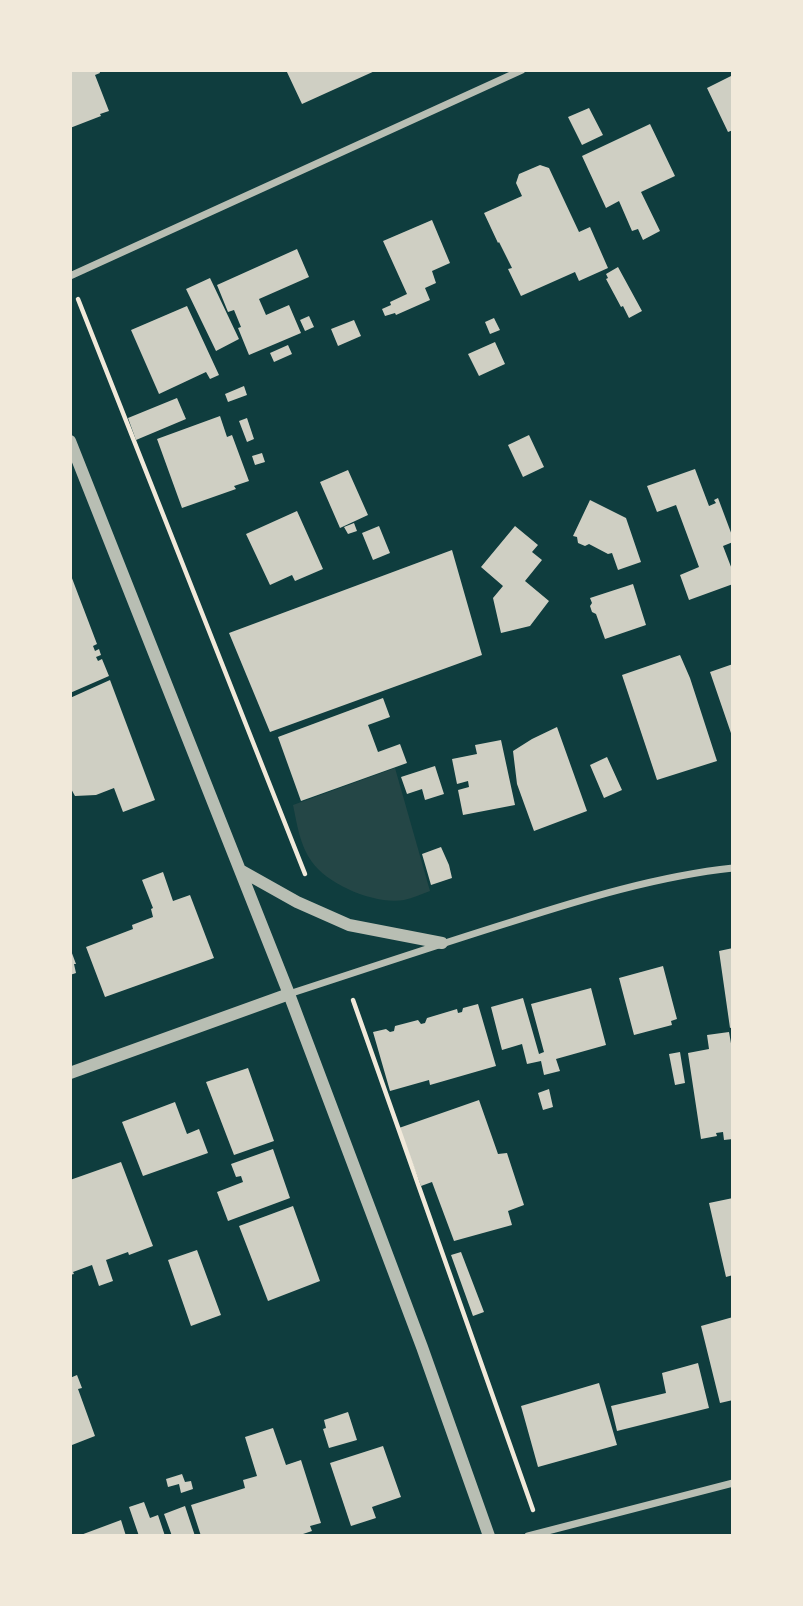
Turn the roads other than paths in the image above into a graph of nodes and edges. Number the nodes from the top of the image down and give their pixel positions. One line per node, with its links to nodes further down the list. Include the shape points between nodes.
1 (522, 70): 2 (street)
2 (70, 276)
3 (70, 441): 5 (street)
4 (733, 868): 6 (street, via 612,892)
5 (240, 870): 6 (street, via 349,925); 7 (street)
6 (442, 943): 7 (street)
7 (289, 994): 8 (street); 10 (street)
8 (70, 1073)
9 (733, 1482): 11 (street)
10 (489, 1536)
11 (528, 1536)

